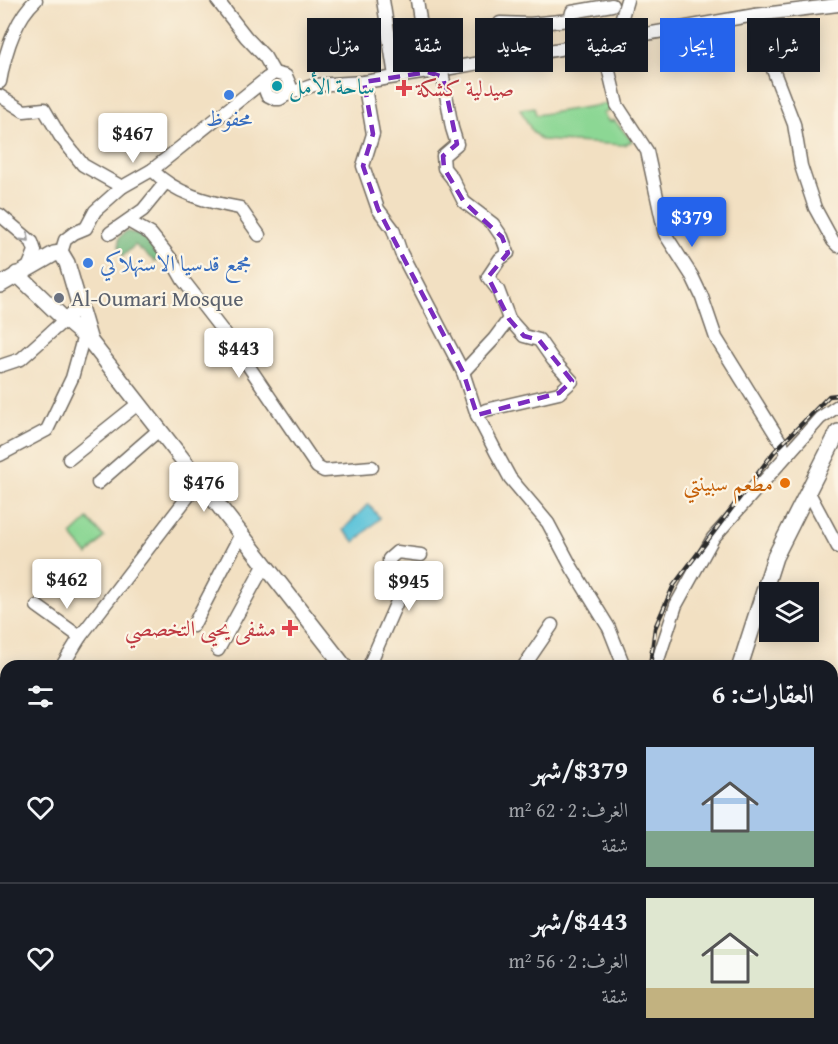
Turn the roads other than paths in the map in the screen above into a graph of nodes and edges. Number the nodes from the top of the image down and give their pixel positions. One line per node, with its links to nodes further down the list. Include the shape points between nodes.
1 (36, 0): 20 (street, via 17,24)
2 (217, 0): 17 (street)
3 (383, 0): 18 (street)
4 (417, 0): 10 (street)
5 (627, 0): 9 (street)
6 (610, 3): 9 (street); 11 (street, via 572,12 570,20)
7 (838, 5): 8 (street)
8 (755, 15): 12 (street); 33 (street, via 794,124 801,166 815,208)
9 (622, 16)
10 (420, 18)
11 (553, 22)
12 (648, 34)
13 (565, 48): 14 (street)
14 (463, 66)
15 (428, 72): 18 (street); 39 (street, via 443,77 457,144 443,156 444,168 464,202 493,224 508,253 488,278 498,290)
16 (609, 72): 48 (street, via 617,105 646,151 665,234 692,276 716,338)
17 (276, 76): 21 (street); 22 (street, via 290,85); 24 (street, via 265,91); 25 (street)
18 (395, 76): 19 (street)
19 (364, 81): 21 (street); 42 (street, via 373,134 363,166 378,210 393,229 401,253)
20 (0, 82)
21 (314, 85): 22 (street)
22 (288, 94): 24 (street, via 280,99)
23 (0, 96): 28 (street, via 24,111 44,109 83,165)
24 (270, 98): 25 (street)
25 (242, 99): 26 (street)
26 (152, 170): 27 (street); 28 (street)
27 (165, 183): 30 (street); 32 (street, via 209,202 240,208)
28 (122, 187): 34 (street, via 95,211 86,228 65,240)
29 (0, 215): 35 (street, one-way to 35, via 33,242 35,251)
30 (128, 221): 31 (street); 52 (street, via 151,234 171,259 317,467 324,471)
31 (110, 233)
32 (259, 236)
33 (838, 246)
34 (61, 253): 35 (main road); 37 (main road, via 68,263)
35 (22, 271): 36 (main road); 38 (main road)
36 (0, 285)
37 (80, 306): 38 (street); 40 (main road)
38 (63, 319): 40 (main road); 41 (street, via 21,359)
39 (509, 319): 42 (street); 45 (street, via 524,336 539,340 572,381 559,393)
40 (87, 338): 43 (main road); 50 (street, via 46,429)
41 (0, 366)
42 (463, 372): 45 (street)
43 (139, 403): 46 (main road); 51 (street)
44 (838, 406): 48 (street, via 820,418)
45 (477, 415): 69 (street, via 510,478 548,523 609,628)
46 (160, 429): 53 (main road); 54 (street)
47 (838, 432): 49 (main road)
48 (788, 453): 70 (street, via 713,538 676,605)
49 (833, 453): 55 (main road)
50 (0, 455)
51 (69, 459)
52 (372, 467)
53 (200, 481): 56 (main road); 63 (street)
54 (98, 483)
55 (808, 491): 57 (street); 71 (main road, via 775,557)
56 (241, 534): 59 (main road); 62 (street)
57 (838, 547)
58 (421, 555): 67 (street, via 397,552 389,559 390,575 402,590)
59 (265, 564): 64 (street); 66 (main road)
60 (37, 606): 63 (street)
61 (552, 625): 68 (street)
62 (193, 626)
63 (80, 637): 65 (street)
64 (218, 650)
65 (66, 660)
66 (339, 660)
67 (372, 660)
68 (528, 660)
69 (622, 660)
70 (658, 660)
71 (742, 660)

